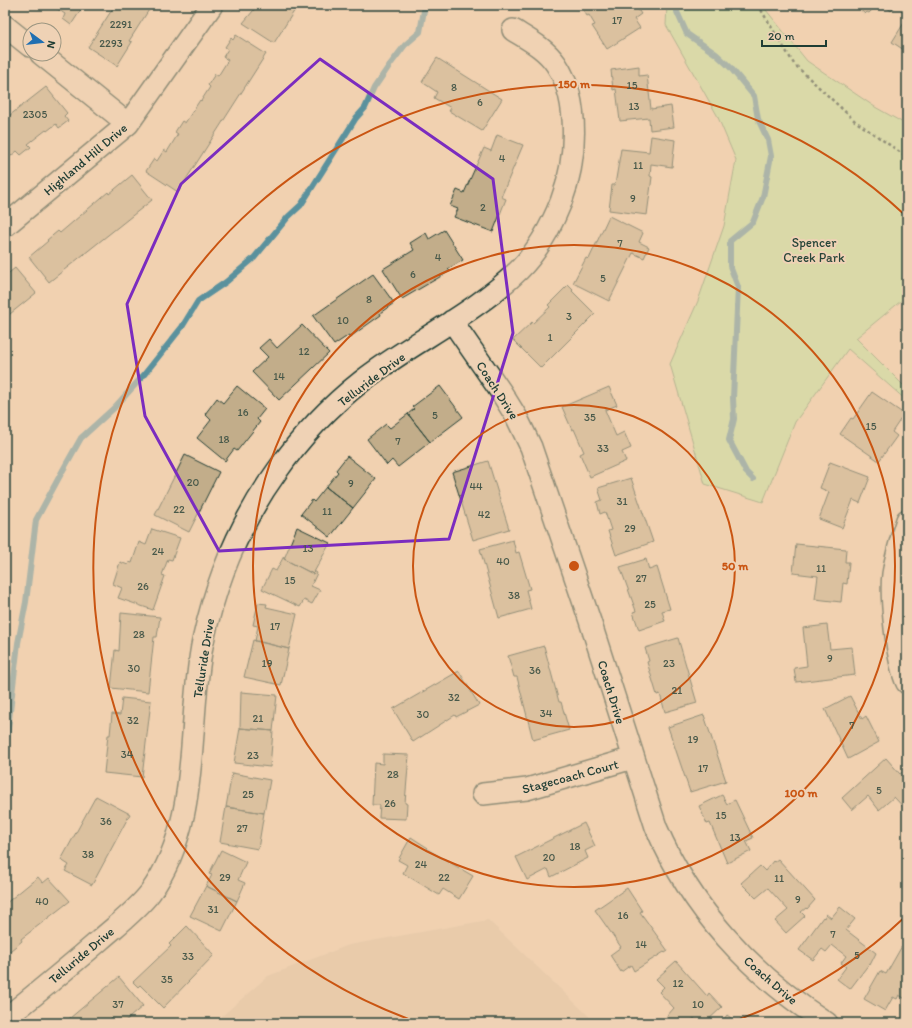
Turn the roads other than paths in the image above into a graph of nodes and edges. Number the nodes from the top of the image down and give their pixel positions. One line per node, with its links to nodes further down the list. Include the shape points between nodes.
1 (212, 5): 6 (street, Highland Hill Drive)
2 (5, 26): 4 (street)
3 (513, 30): 8 (street, Telluride Drive, via 541,47 556,64 564,80 573,121 573,151 568,180 549,228 535,251 513,275)
4 (22, 40)
5 (51, 62): 6 (street)
6 (128, 124): 7 (street, Highland Hill Drive)
7 (5, 226)
8 (452, 321): 11 (street, Coach Drive, via 501,392 531,447); 13 (street, Telluride Drive, via 364,380 336,404 279,468 262,493 240,534 212,607 203,642 184,806 177,838 164,868 150,893 131,914)
9 (907, 520): 10 (street, via 893,576 897,644)
10 (907, 683)
11 (633, 758): 12 (street, Stagecoach Court, via 528,789); 14 (street, Coach Drive, via 668,855 705,913 733,947 765,977 804,1009)
12 (483, 794)
13 (5, 1019)
14 (827, 1023)

